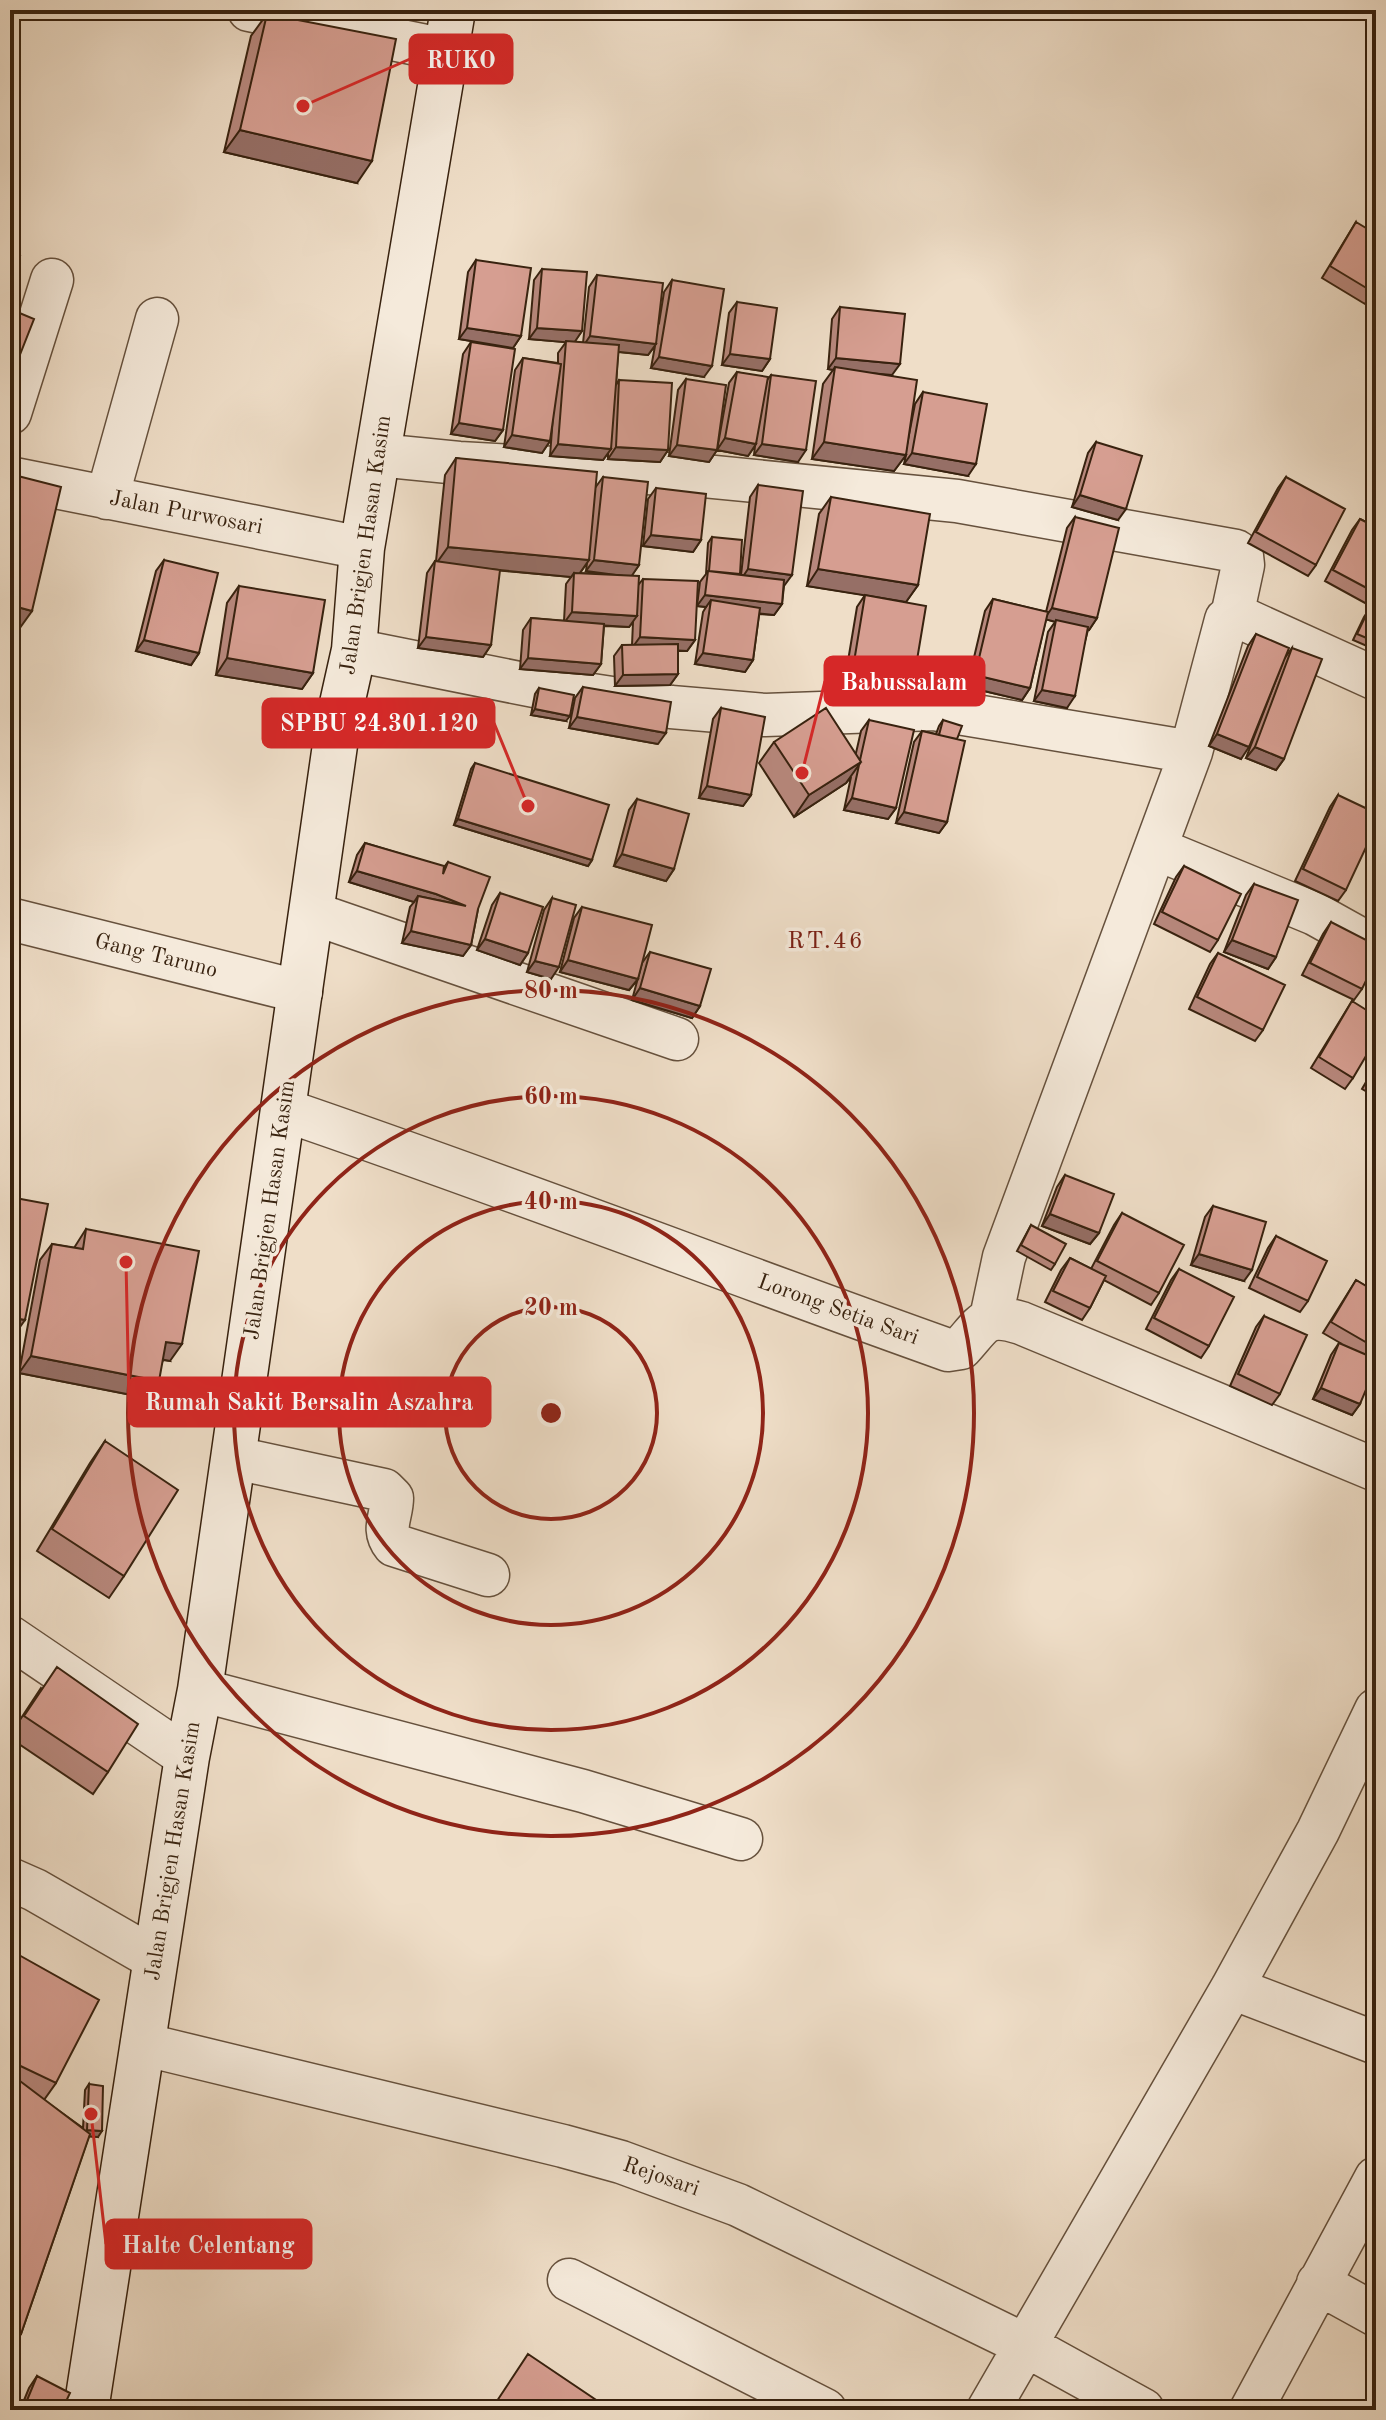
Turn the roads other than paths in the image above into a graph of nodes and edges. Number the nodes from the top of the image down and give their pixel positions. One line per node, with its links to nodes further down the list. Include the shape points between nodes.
1 (249, 10): 2 (street)
2 (449, 30): 6 (street, Jalan Brigjen Hasan Kasim)
3 (52, 280): 5 (street)
4 (157, 319): 8 (street)
5 (10, 413)
6 (378, 455): 9 (street, Jalan Brigjen Hasan Kasim); 10 (street, via 661,473 973,504 1236,551 1243,565)
7 (10, 478): 8 (street, Jalan Purwosari)
8 (107, 498): 9 (street, Jalan Purwosari)
9 (362, 548): 11 (street, Jalan Brigjen Hasan Kasim)
10 (1232, 616): 12 (street); 13 (street, via 1224,624)
11 (354, 650): 13 (street, via 671,707 765,715 949,711); 15 (street, Jalan Brigjen Hasan Kasim, via 339,717)
12 (1376, 679)
13 (1191, 752): 14 (street)
14 (1157, 849): 17 (street, via 1315,914); 21 (street, via 1004,1257)
15 (312, 913): 18 (street, Jalan Brigjen Hasan Kasim); 19 (street)
16 (10, 919): 18 (street, Gang Taruno)
17 (1376, 948)
18 (301, 992): 20 (street, Jalan Brigjen Hasan Kasim)
19 (677, 1039)
20 (284, 1110): 21 (street, Lorong Setia Sari, via 948,1350 961,1348); 22 (street, Jalan Brigjen Hasan Kasim)
21 (991, 1318): 23 (street, via 1021,1323)
22 (235, 1458): 24 (street, via 384,1490 392,1498 386,1527 394,1545); 26 (street, Jalan Brigjen Hasan Kasim)
23 (1376, 1470)
24 (488, 1575)
25 (10, 1637): 28 (street)
26 (200, 1690): 28 (street, Jalan Brigjen Hasan Kasim); 29 (street, via 583,1791)
27 (1376, 1710): 32 (street, via 1318,1831)
28 (187, 1757): 31 (street, Jalan Brigjen Hasan Kasim)
29 (741, 1839)
30 (10, 1879): 31 (street)
31 (155, 1959): 34 (street, Jalan Brigjen Hasan Kasim)
32 (1232, 1988): 33 (street); 39 (street)
33 (1376, 2043)
34 (142, 2044): 39 (street, Rejosari, via 621,2162 738,2205); 40 (street, Jalan Brigjen Hasan Kasim)
35 (1376, 2178): 37 (street)
36 (569, 2280): 41 (street)
37 (1318, 2283): 38 (street); 44 (street)
38 (1376, 2315)
39 (1025, 2345): 42 (street); 43 (street, Rejosari)
40 (86, 2410)
41 (825, 2410)
42 (988, 2410)
43 (1143, 2410)
44 (1251, 2410)

